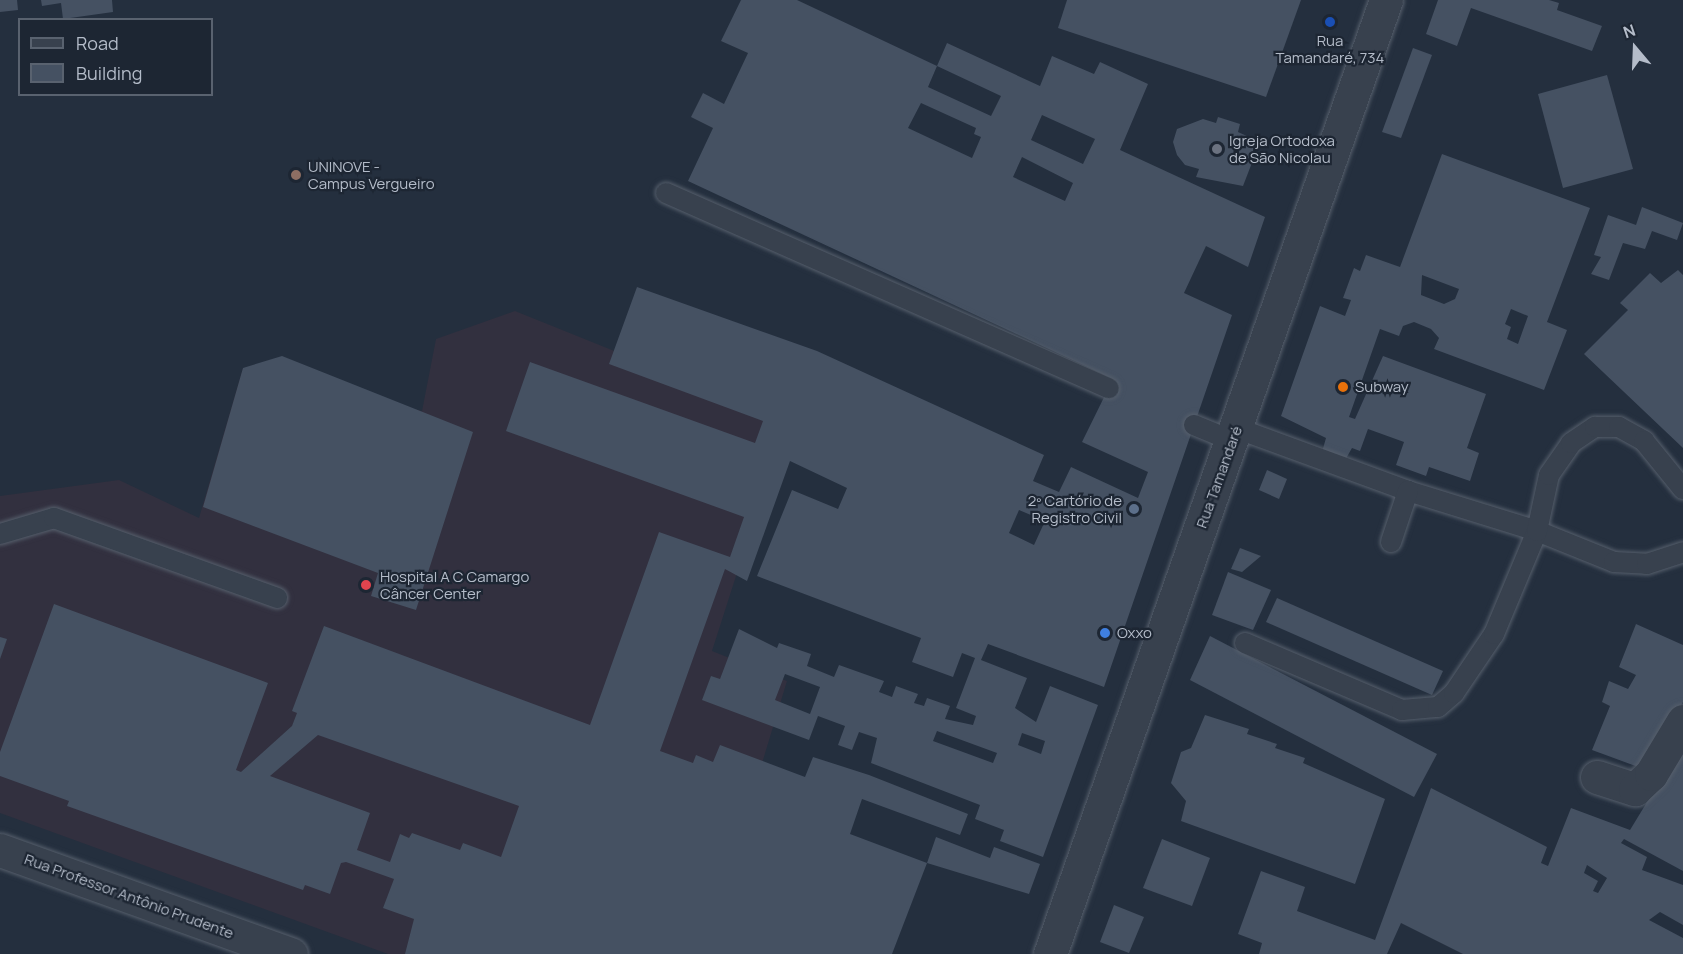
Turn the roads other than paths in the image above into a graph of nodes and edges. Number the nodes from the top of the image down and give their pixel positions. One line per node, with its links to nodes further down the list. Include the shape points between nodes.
1 (1386, 0): 5 (street, Rua Tamandaré)
2 (666, 193): 3 (lane)
3 (1109, 388)
4 (1194, 425): 5 (lane)
5 (1234, 434): 7 (lane); 18 (street, Rua Tamandaré)
6 (1683, 489): 8 (lane, via 1644,441 1619,427 1595,427 1570,443 1549,475)
7 (1408, 491): 8 (lane); 10 (lane)
8 (1537, 531): 11 (lane, via 1614,562 1647,564); 13 (lane, via 1494,634 1454,693 1438,707 1402,710)
9 (0, 534): 12 (lane, via 54,518)
10 (1391, 542)
11 (1683, 552)
12 (278, 598)
13 (1245, 643)
14 (1683, 721): 15 (street, via 1651,774 1635,789)
15 (1597, 777)
16 (0, 850): 17 (street, Rua Professor Antônio Prudente)
17 (291, 954)
18 (1050, 954)

